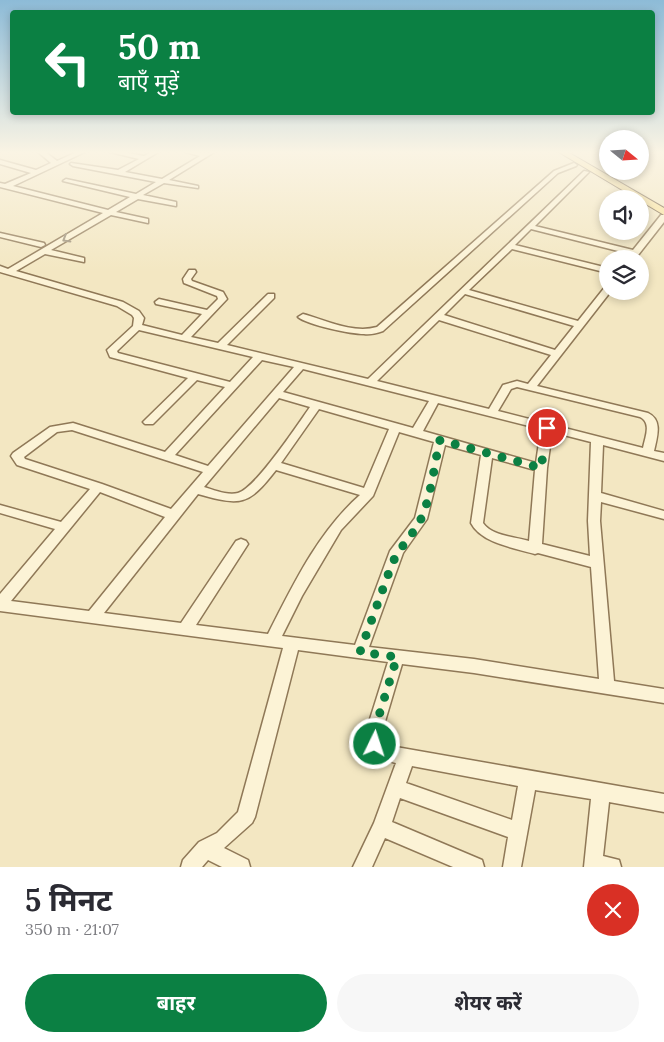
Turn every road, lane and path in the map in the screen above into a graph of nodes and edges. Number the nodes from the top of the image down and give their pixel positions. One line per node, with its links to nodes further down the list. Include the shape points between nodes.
1 (22, 191): 12 (street)
2 (114, 191): 8 (street)
3 (131, 191): 8 (street)
4 (146, 191): 9 (street)
5 (534, 191): 33 (street, via 380,329 363,332)
6 (566, 191): 16 (street)
7 (627, 191): 14 (main road)
8 (127, 194): 9 (street); 12 (street)
9 (138, 196): 10 (street); 13 (street)
10 (173, 204)
11 (649, 209): 14 (main road)
12 (100, 210): 13 (street); 19 (street)
13 (111, 212): 15 (street); 19 (street, one-way to 19)
14 (663, 214): 21 (street)
15 (145, 221)
16 (530, 227): 18 (street); 20 (street)
17 (0, 235): 19 (street)
18 (510, 246): 24 (street); 27 (street)
19 (43, 248): 22 (street); 23 (street); 25 (street)
20 (612, 250)
21 (637, 250)
22 (81, 260)
23 (0, 268): 25 (street)
24 (599, 269)
25 (10, 271): 35 (street, via 120,304 136,313 139,318)
26 (192, 272): 31 (street, via 188,283 223,297)
27 (464, 291): 32 (street); 34 (street)
28 (270, 296): 37 (street)
29 (599, 300): 34 (street)
30 (159, 302): 31 (street)
31 (209, 314): 36 (street)
32 (437, 316): 38 (street); 42 (street)
33 (303, 318)
34 (580, 325): 38 (street)
35 (136, 328): 36 (street); 41 (street, via 112,350 113,355)
36 (184, 338): 37 (street)
37 (221, 346): 39 (street)
38 (557, 354): 44 (street)
39 (261, 356): 40 (street); 43 (street)
40 (301, 365): 42 (street); 45 (street)
41 (194, 377): 43 (street); 49 (street)
42 (370, 382): 46 (street)
43 (232, 386): 57 (street)
44 (531, 387): 48 (street, via 516,384 507,387); 56 (street, via 650,418 654,424)
45 (277, 394): 47 (street); 61 (street)
46 (435, 399): 48 (street); 52 (street)
47 (316, 406): 50 (street); 59 (street)
48 (491, 414): 51 (street)
49 (149, 422)
50 (395, 428): 52 (street); 64 (street)
51 (547, 428): 54 (street); 60 (street)
52 (416, 434): 53 (street)
53 (440, 440): 55 (street); 78 (street, via 425,508 415,530 397,552)
54 (598, 441): 56 (street); 65 (street)
55 (487, 453): 60 (street); 71 (street, via 478,523 480,529 494,537)
56 (648, 454): 58 (street)
57 (167, 457): 61 (street); 62 (street, via 66,425 54,429 17,456 21,462)
58 (664, 458)
59 (273, 465): 63 (street, via 252,491 241,497); 64 (street)
60 (541, 468): 71 (street)
61 (212, 471): 63 (street)
62 (98, 487): 67 (street); 69 (street)
63 (196, 489): 67 (street)
64 (368, 493): 76 (street, via 336,527)
65 (595, 496): 68 (street); 72 (street)
66 (0, 509): 69 (street)
67 (173, 515): 74 (street)
68 (664, 516)
69 (63, 527): 73 (street)
70 (241, 544): 75 (street)
71 (535, 549): 72 (street)
72 (596, 563): 80 (street)
73 (0, 604): 74 (street)
74 (92, 617): 75 (street)
75 (184, 629): 76 (street)
76 (272, 640): 77 (street)
77 (292, 643): 78 (street); 89 (street, via 246,817)
78 (360, 652): 79 (street)
79 (397, 657): 80 (street); 82 (street, via 373,735 380,750)
80 (607, 687): 81 (street)
81 (664, 696)
82 (407, 757): 83 (street); 84 (street)
83 (528, 780): 85 (street); 88 (street)
84 (396, 788): 87 (street); 88 (street)
85 (600, 792): 86 (street); 90 (street)
86 (664, 803)
87 (381, 827): 93 (street); 94 (street)
88 (518, 831): 95 (street)
89 (206, 850): 91 (street); 92 (street)
90 (594, 865): 96 (street)
91 (190, 867)
92 (241, 867)
93 (362, 867)
94 (474, 867)
95 (512, 867)
96 (612, 867)

